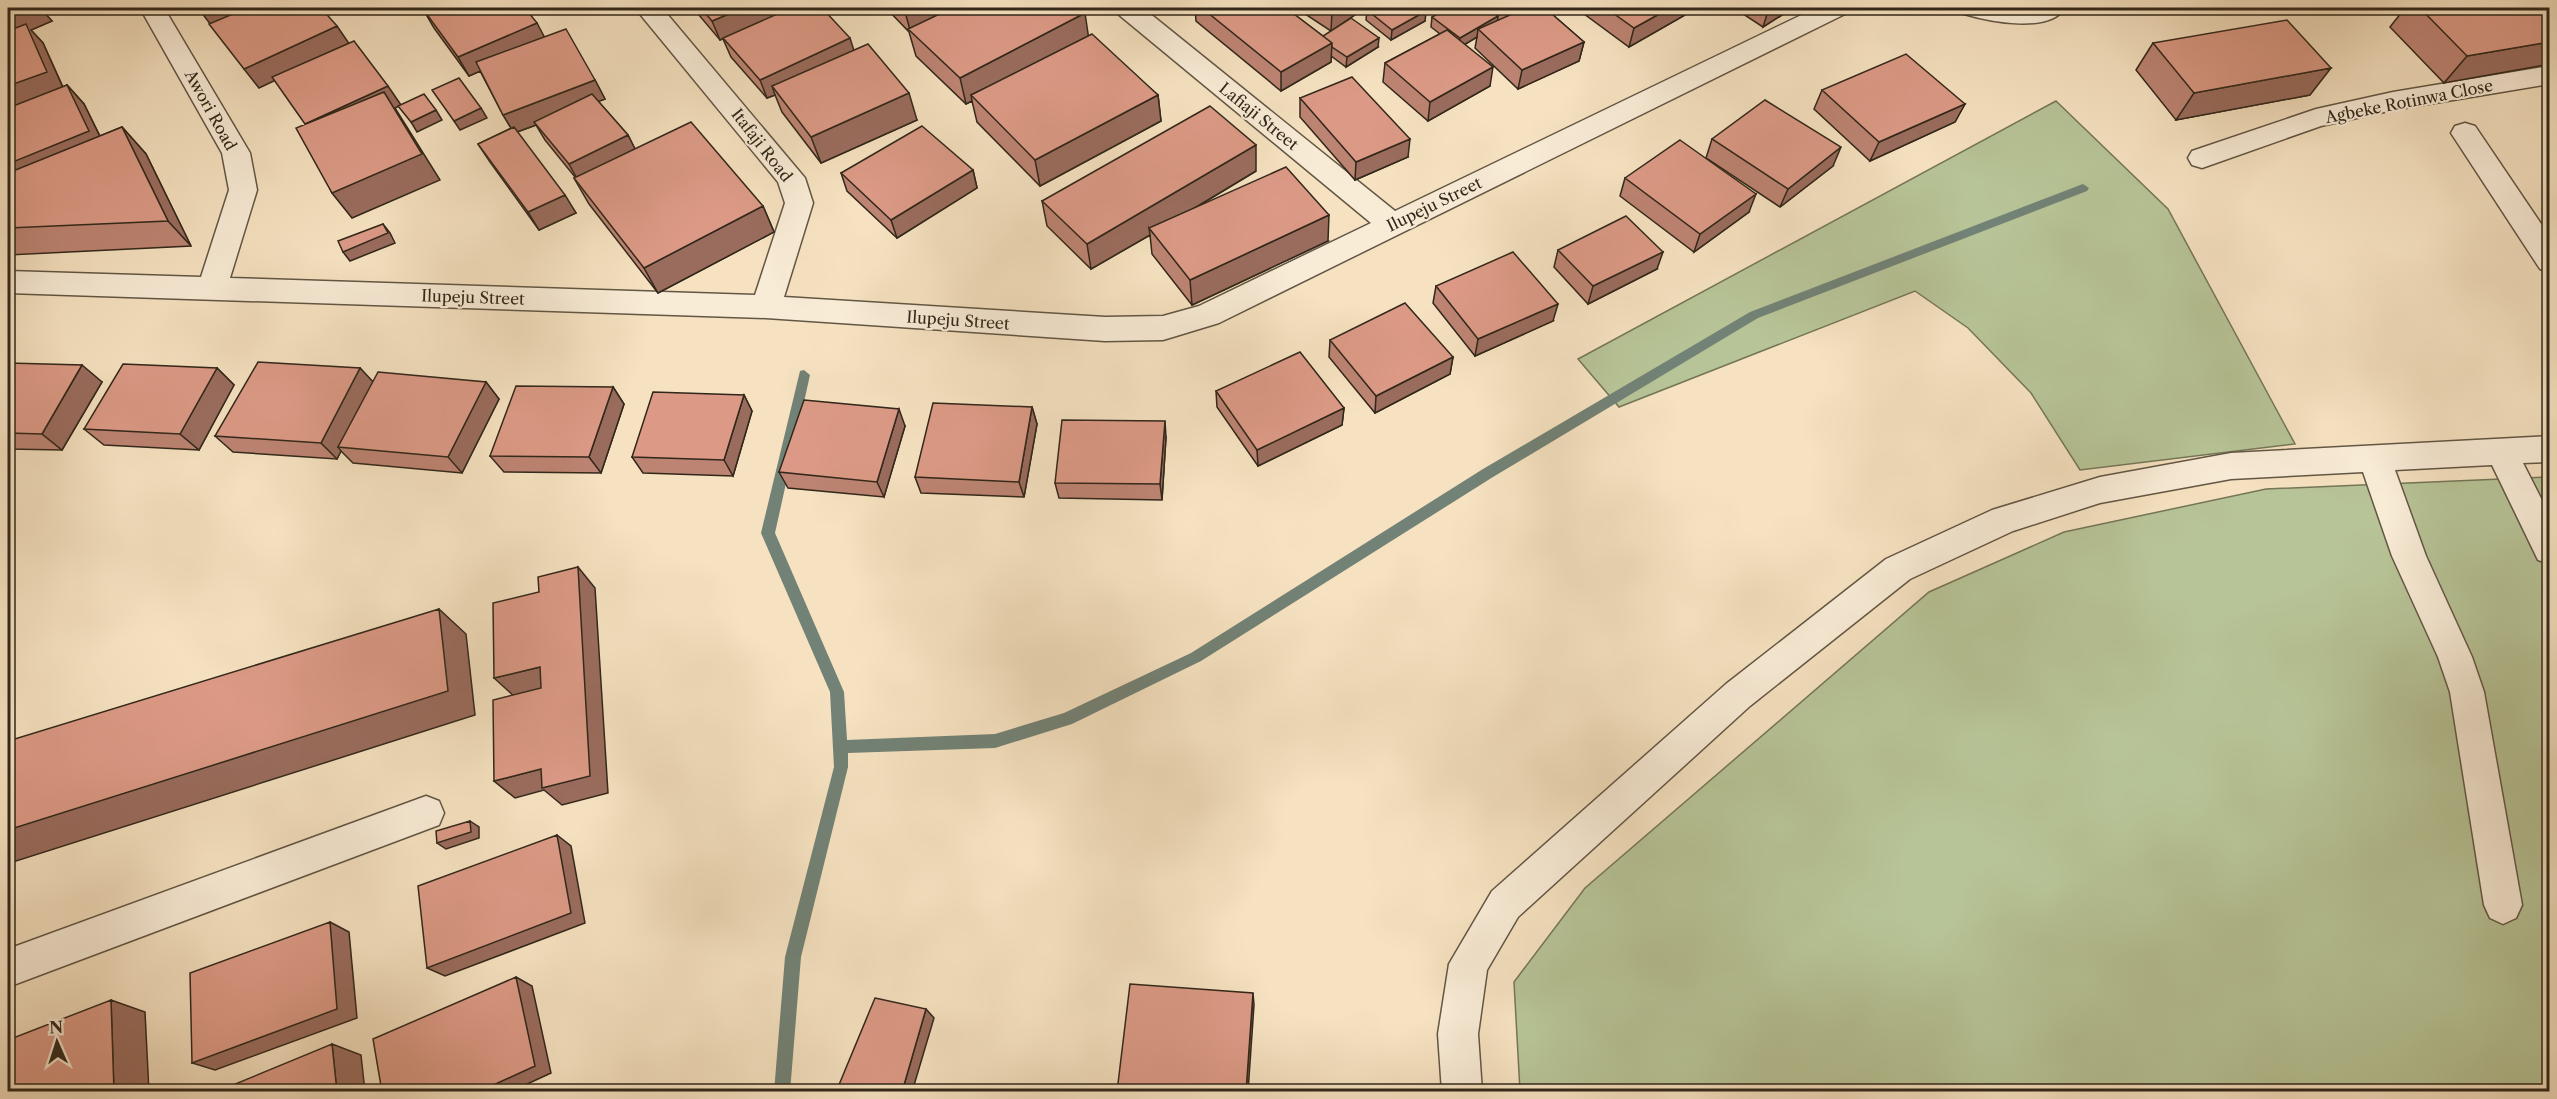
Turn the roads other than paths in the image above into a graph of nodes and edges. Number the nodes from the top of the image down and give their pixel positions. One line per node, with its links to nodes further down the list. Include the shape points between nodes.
1 (152, 8): 13 (street, Awori Road, via 236,153 243,190)
2 (648, 8): 14 (street, Itafaji Road, via 791,178 799,203)
3 (1127, 8): 10 (street, Lafiaji Street)
4 (1836, 8): 10 (street, Ilupeju Street)
5 (2052, 8): 6 (street, via 2021,15)
6 (1983, 10)
7 (2550, 75): 9 (street, Agbeke Rotinwa Close, via 2316,118)
8 (2465, 134): 11 (street)
9 (2202, 158)
10 (1392, 225): 14 (street, Ilupeju Street, via 1208,315 1163,328 1105,329)
11 (2550, 261)
12 (8, 282): 13 (street, Ilupeju Street)
13 (212, 288): 14 (street, Ilupeju Street)
14 (766, 307)
15 (2550, 449): 16 (street)
16 (2501, 452): 17 (street); 18 (street)
17 (2376, 459): 20 (street, via 2409,556 2467,692); 22 (street, via 2231,466 2100,490 2004,520 1898,569 1738,695 1505,904 1468,964 1458,1034)
18 (2550, 550)
19 (426, 813): 21 (street)
20 (2503, 905)
21 (8, 968)
22 (1462, 1092)

